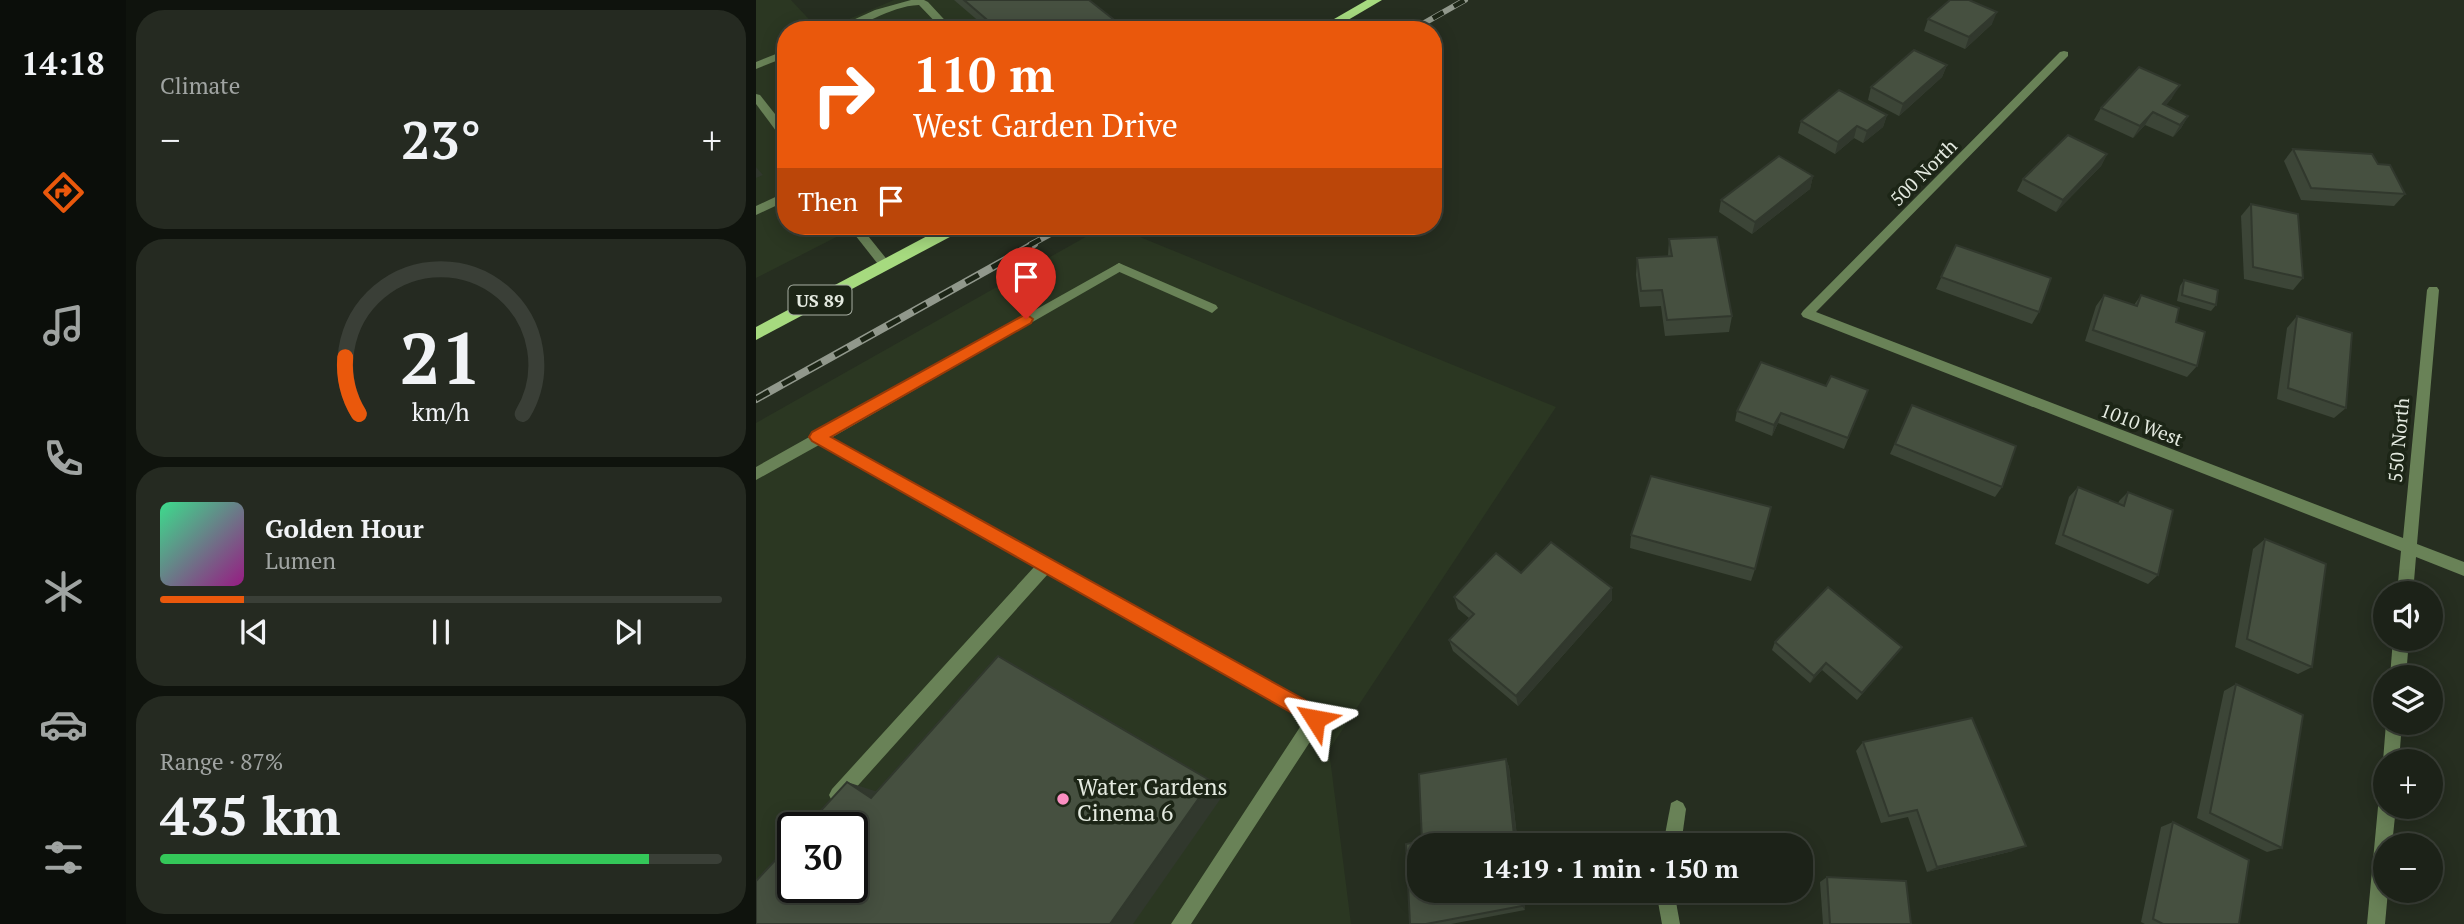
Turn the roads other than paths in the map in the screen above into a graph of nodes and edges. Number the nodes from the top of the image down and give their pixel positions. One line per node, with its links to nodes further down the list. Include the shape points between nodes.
1 (1376, 0): 4 (main road)
2 (856, 21): 3 (street, via 910,0 920,1)
3 (940, 21)
4 (1338, 21)
5 (2064, 54): 17 (street, 500 North)
6 (777, 57): 7 (street)
7 (756, 66)
8 (756, 97): 9 (street)
9 (777, 124)
10 (777, 200): 11 (street)
11 (756, 211)
12 (861, 235): 14 (street)
13 (941, 235): 14 (main road, US 89)
14 (885, 265): 18 (main road, US 89)
15 (2433, 289): 21 (street, 550 North)
16 (1212, 308): 19 (street, via 1119,267)
17 (1807, 314): 21 (street, 1010 West)
18 (756, 334)
19 (817, 437): 20 (street); 22 (street)
20 (756, 474)
21 (2409, 549): 23 (street, 1010 West); 24 (street, 550 North)
22 (1047, 564): 25 (street); 30 (street, via 1315,719)
23 (2464, 569)
24 (2406, 581)
25 (826, 808)
26 (1677, 809): 28 (street)
27 (2385, 819): 32 (street)
28 (1674, 833)
29 (1667, 903): 31 (street)
30 (1180, 924)
31 (1671, 924)
32 (2376, 924)

